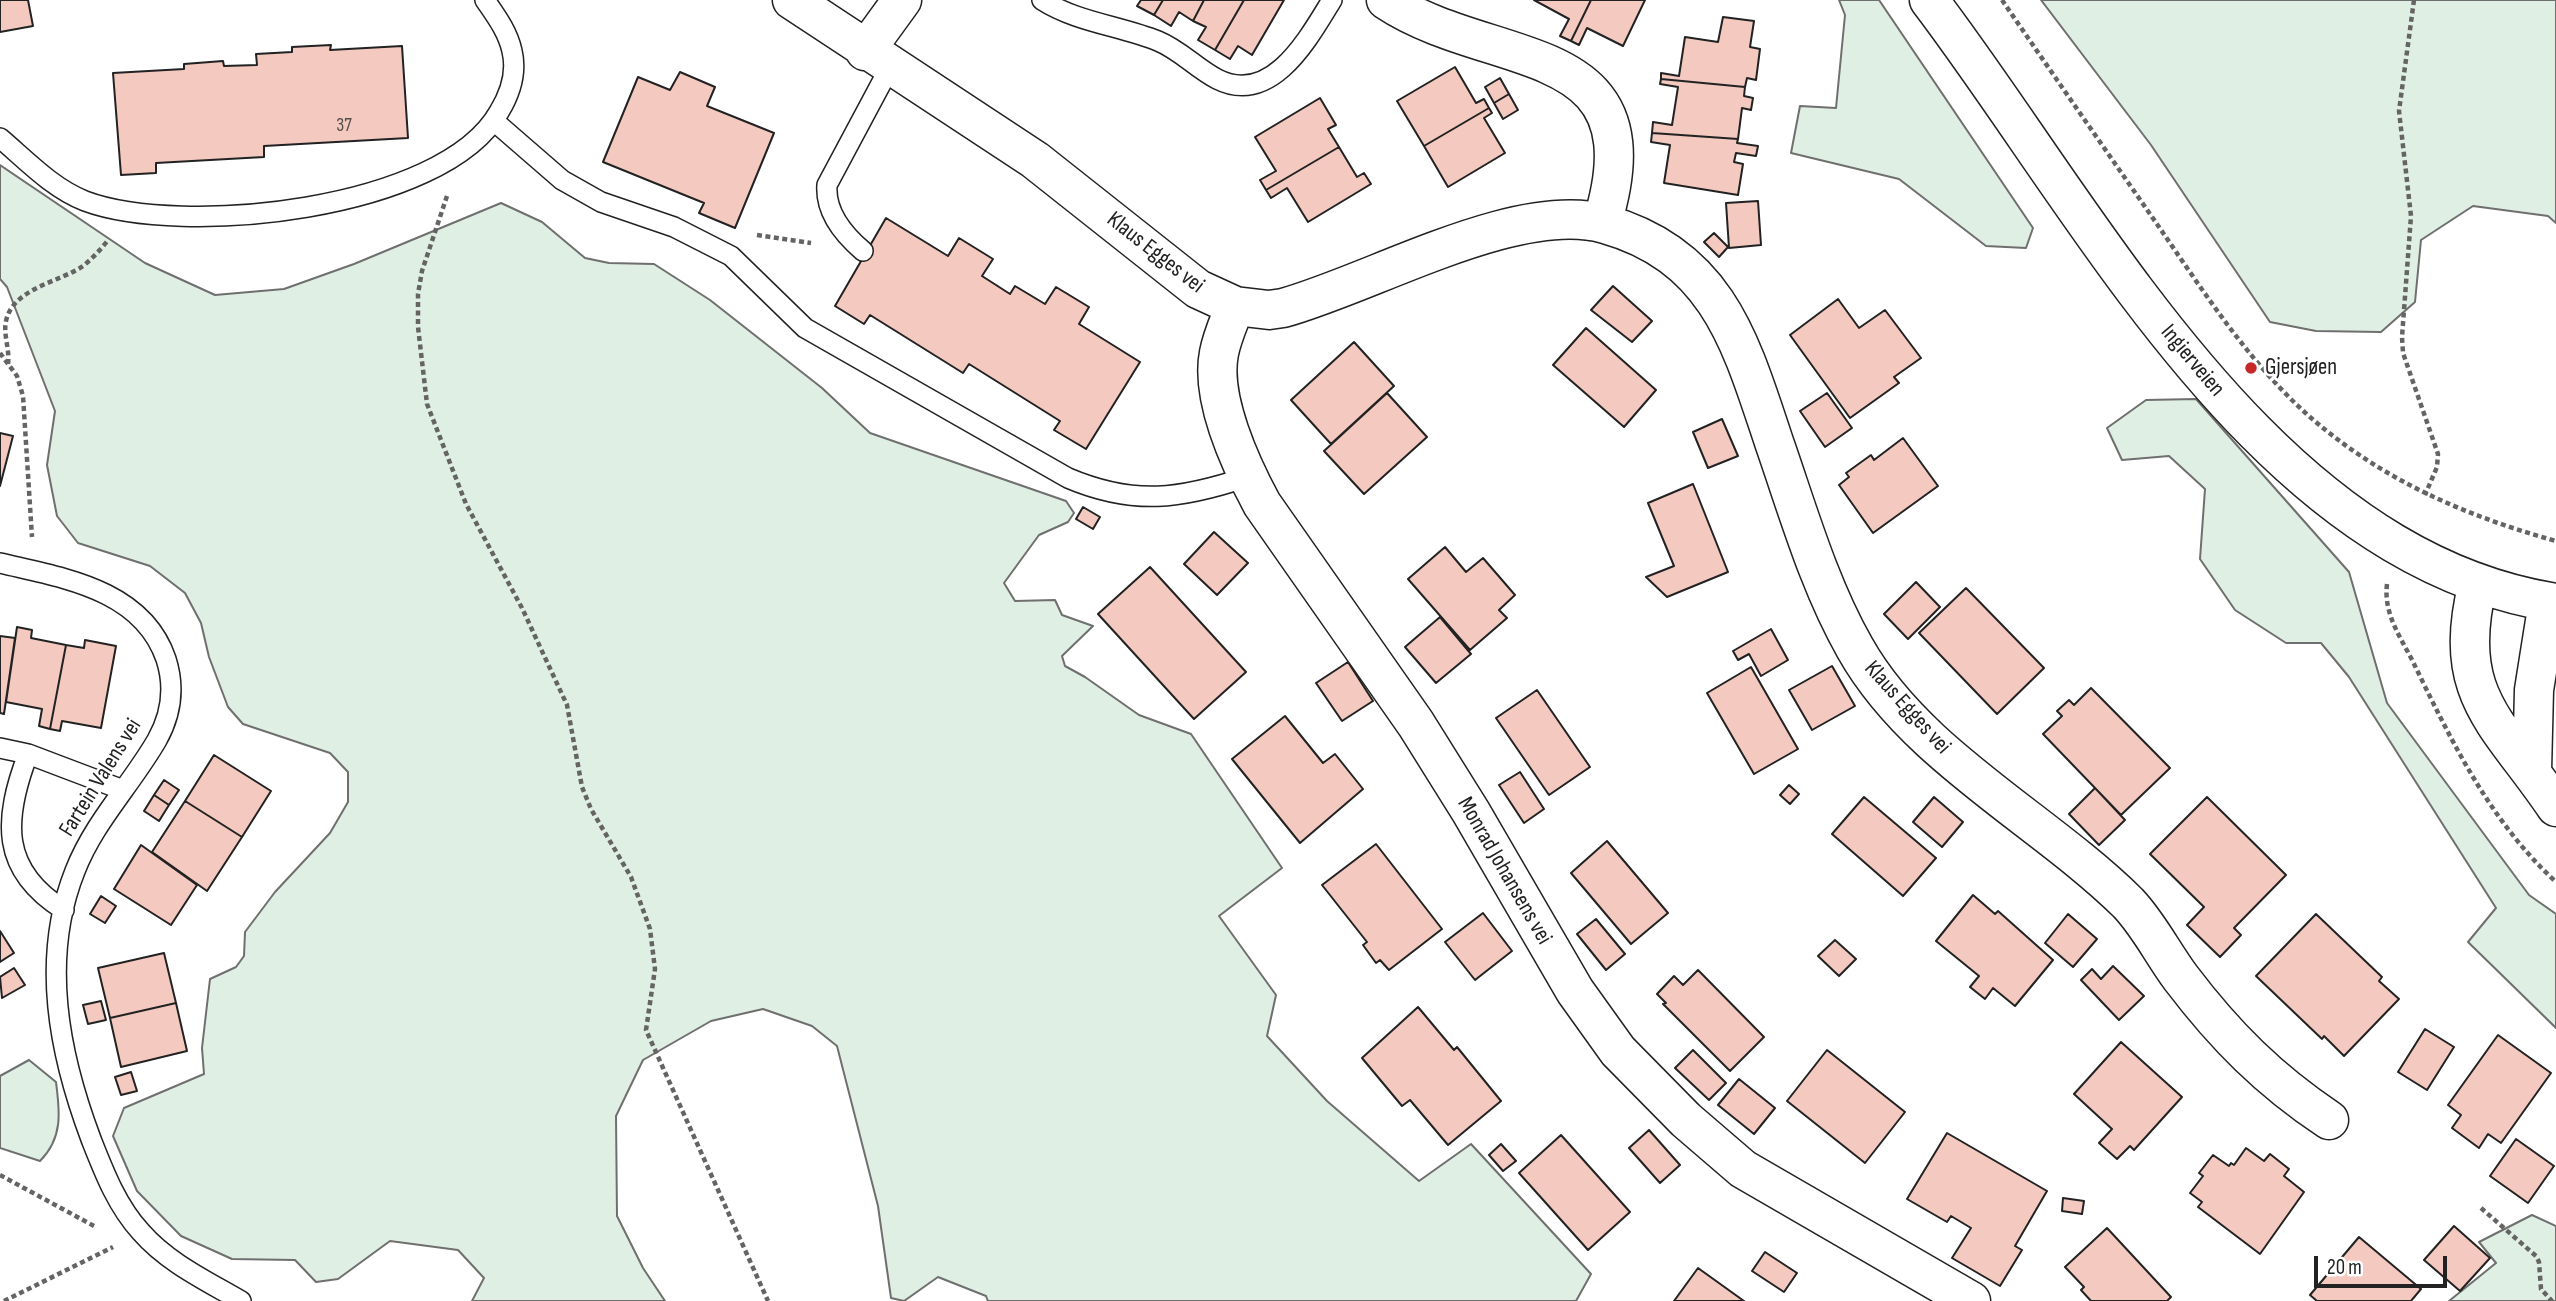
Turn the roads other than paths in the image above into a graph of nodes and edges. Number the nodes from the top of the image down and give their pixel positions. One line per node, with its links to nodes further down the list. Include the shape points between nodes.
1 (485, 0): 9 (lane, via 506,31 514,64 506,101)
2 (792, 0): 8 (street, Klaus Egges vei)
3 (902, 0): 8 (street)
4 (1042, 0): 5 (lane, via 1159,41 1219,80 1243,84 1272,75 1295,59)
5 (1332, 0)
6 (1386, 0): 11 (street, via 1434,25 1568,72 1589,88 1607,118 1615,154 1612,190)
7 (1929, 0): 16 (street, Ingierveien, via 2147,308 2241,417 2337,505 2435,564)
8 (877, 59): 12 (lane, via 827,185 828,206); 13 (street, Klaus Egges vei, via 1035,160 1190,283)
9 (494, 121): 10 (lane, via 440,165 398,186 329,204 224,214 124,210 83,200); 14 (lane, via 581,192 715,246 754,275 805,328 1068,478 1113,494 1155,498 1200,492)
10 (0, 138)
11 (1602, 223): 13 (street, Klaus Egges vei, via 1560,219 1505,228 1303,303 1269,310); 24 (street, Klaus Egges vei, via 1641,238 1679,263 1724,314 1748,363 1831,597 1855,649 1884,690 1973,777 2132,907 2179,975 2242,1050 2269,1078)
12 (863, 250)
13 (1235, 306): 14 (street, Monrad Johansens vei, via 1218,355 1218,384)
14 (1247, 477): 26 (street, Monrad Johansens vei, via 1416,724 1575,991 1618,1051 1686,1120 1744,1169)
15 (0, 563): 21 (lane, Fartein Valens vei, via 80,584 118,600 144,621 163,651 172,687 166,722)
16 (2478, 583): 17 (street, Ingierveien); 20 (street, via 2470,617 2474,683 2493,721)
17 (2552, 602): 20 (street, via 2534,690)
18 (0, 748): 19 (lane)
19 (28, 754): 21 (lane); 23 (lane, via 14,792 9,835 13,853 30,887)
20 (2532, 771): 22 (street)
21 (123, 790): 23 (lane, Fartein Valens vei, via 85,848)
22 (2556, 807)
23 (64, 910): 25 (lane, Fartein Valens vei, via 56,977 61,1041 79,1108 111,1186 141,1232 181,1266)
24 (2329, 1120)
25 (241, 1301)
26 (1971, 1301)

